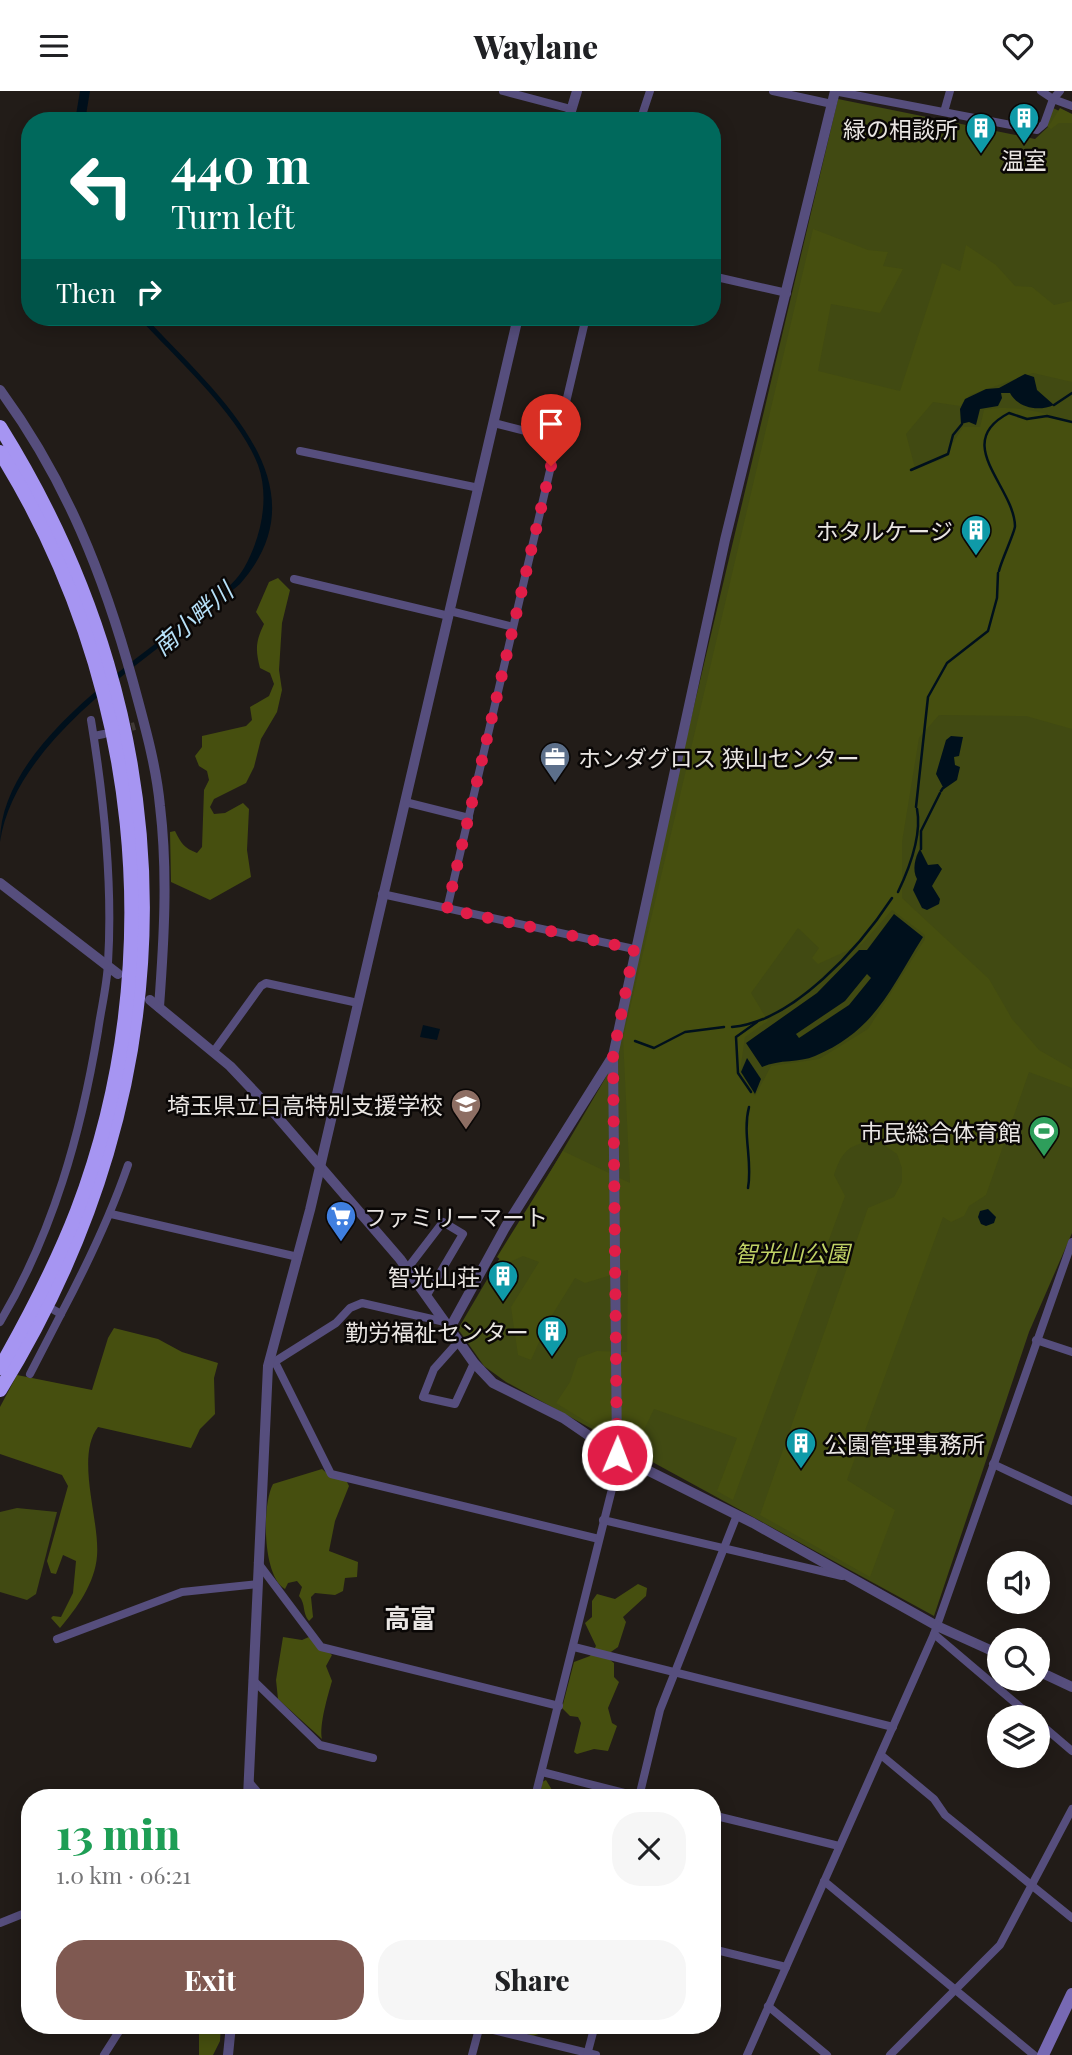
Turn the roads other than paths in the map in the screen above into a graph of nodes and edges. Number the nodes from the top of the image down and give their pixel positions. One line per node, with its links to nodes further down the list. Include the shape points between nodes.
1 (503, 91): 12 (street)
2 (577, 91): 12 (street)
3 (650, 91): 14 (street)
4 (773, 91): 10 (street)
5 (835, 91): 10 (street); 15 (street)
6 (950, 91): 15 (street)
7 (1041, 91): 9 (street)
8 (1060, 91): 9 (street)
9 (1053, 99): 11 (street); 15 (street, via 1037,131)
10 (832, 104): 17 (street)
11 (1072, 106)
12 (571, 109): 13 (street)
13 (570, 112)
14 (643, 112)
15 (944, 112)
16 (721, 278): 17 (street)
17 (787, 293): 40 (street, via 736,492)
18 (515, 326): 21 (street)
19 (584, 326): 23 (street)
20 (0, 390): 44 (street, via 68,499 102,577 132,680 157,783 164,855 165,928 155,1004)
21 (494, 423): 23 (street); 26 (street)
22 (0, 427): 30 (highway, via 70,558)
23 (557, 439): 29 (street)
24 (300, 451): 26 (street)
25 (0, 452): 30 (highway, via 61,567)
26 (479, 488): 28 (street)
27 (294, 579): 28 (street)
28 (450, 613): 29 (street); 35 (street)
29 (513, 627): 36 (street)
30 (105, 671): 31 (highway)
31 (112, 695): 62 (highway, via 129,834 131,952 120,1046 104,1124 77,1211 41,1293); 64 (highway, via 132,762 143,891 142,953 131,1048 115,1128 88,1216 51,1297)
32 (91, 719): 34 (street)
33 (104, 734): 34 (street)
34 (93, 736): 41 (street, via 104,814)
35 (405, 802): 36 (street); 38 (street)
36 (468, 818): 39 (street)
37 (2, 885): 41 (street)
38 (382, 894): 39 (street); 43 (street)
39 (447, 909): 40 (street)
40 (634, 949): 45 (street)
41 (108, 966): 42 (street); 52 (street, via 88,1087 56,1205)
42 (118, 974)
43 (358, 1003): 44 (street, via 266,983); 47 (street)
44 (214, 1051): 47 (street)
45 (613, 1056): 56 (street); 65 (street)
46 (128, 1165): 48 (street)
47 (320, 1167): 50 (street); 51 (street)
48 (111, 1214): 50 (street); 63 (street)
49 (1072, 1242): 57 (street)
50 (298, 1257): 61 (street)
51 (407, 1269): 54 (street); 54 (street, via 443,1222 463,1234)
52 (19, 1290): 53 (street); 55 (street)
53 (29, 1296)
54 (427, 1296): 56 (street)
55 (0, 1322)
56 (447, 1325): 58 (street); 61 (street, via 362,1303)
57 (1036, 1340): 59 (street); 66 (street)
58 (459, 1341): 60 (street); 60 (street, via 434,1369 423,1397 455,1404)
59 (1072, 1352)
60 (474, 1363): 65 (street, via 503,1390 563,1418)
61 (272, 1364): 70 (street, via 331,1474); 72 (street)
62 (0, 1368)
63 (30, 1374)
64 (0, 1390)
65 (618, 1456): 68 (street); 69 (street)
66 (993, 1464): 67 (street); 75 (street)
67 (1072, 1501)
68 (737, 1515): 71 (street); 73 (street)
69 (603, 1520): 70 (street); 71 (street)
70 (599, 1539): 77 (street)
71 (723, 1550): 73 (street); 79 (street)
72 (258, 1563): 74 (street); 84 (street, via 321,1647)
73 (848, 1577): 75 (street)
74 (258, 1584): 76 (street, via 183,1592); 81 (street)
75 (936, 1630): 78 (street); 83 (street); 85 (street)
76 (57, 1639)
77 (574, 1647): 79 (street); 84 (street)
78 (987, 1649)
79 (676, 1672): 85 (street); 96 (street, via 660,1710)
80 (1050, 1677): 82 (street)
81 (253, 1680): 89 (street, via 320,1745); 91 (street)
82 (1072, 1687)
83 (1019, 1705)
84 (559, 1706): 90 (street)
85 (893, 1727): 88 (street)
86 (1050, 1732): 87 (street)
87 (1072, 1751)
88 (881, 1755): 99 (street); 101 (street)
89 (373, 1758)
90 (542, 1772): 94 (street); 95 (street)
91 (249, 1782): 92 (street); 93 (street)
92 (249, 1789)
93 (255, 1789)
94 (537, 1789)
95 (608, 1789)
96 (641, 1789)
97 (1072, 1809): 101 (street)
98 (721, 1817): 99 (street)
99 (839, 1846): 100 (street)
100 (824, 1881): 106 (street); 107 (street)
101 (1032, 1887): 103 (street); 107 (street, via 1000,1945)
102 (21, 1915): 104 (street)
103 (1072, 1918)
104 (0, 1923)
105 (721, 1951): 106 (street)
106 (786, 1967): 109 (street)
107 (956, 1991): 121 (street); 122 (street)
108 (1072, 1994): 123 (main road)
109 (768, 2006): 119 (street); 120 (street)
110 (117, 2034): 116 (street)
111 (230, 2034): 117 (street)
112 (476, 2034): 118 (street)
113 (512, 2034): 115 (street)
114 (593, 2034): 115 (street)
115 (590, 2054)
116 (104, 2055)
117 (228, 2055)
118 (472, 2055)
119 (747, 2055)
120 (827, 2055)
121 (890, 2055)
122 (1034, 2055)
123 (1043, 2055)

